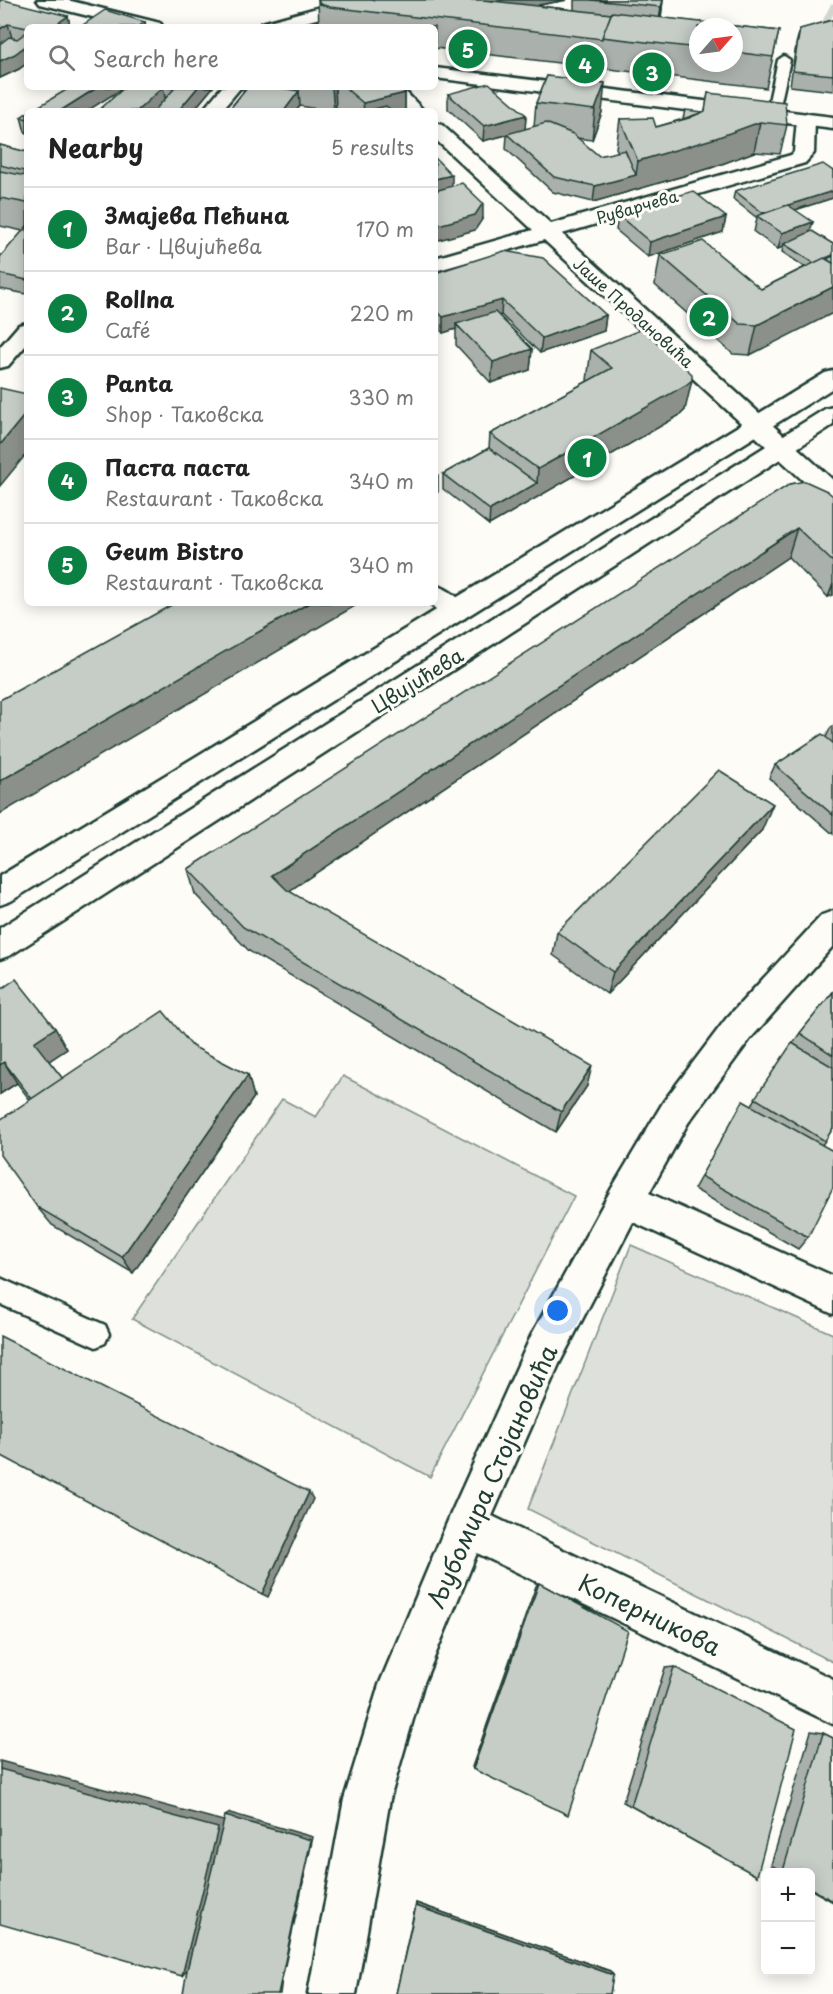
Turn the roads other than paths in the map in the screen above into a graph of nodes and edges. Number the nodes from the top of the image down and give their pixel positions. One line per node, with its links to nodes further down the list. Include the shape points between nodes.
1 (45, 0): 3 (street)
2 (365, 0): 4 (street)
3 (142, 24)
4 (284, 24)
5 (784, 60): 11 (lane)
6 (438, 73): 11 (street)
7 (229, 90): 9 (street)
8 (393, 90): 10 (street)
9 (214, 108)
10 (412, 108)
11 (772, 115): 12 (street)
12 (806, 119): 13 (street); 15 (street, Руварчева, via 804,153 798,159)
13 (833, 123)
14 (438, 132): 15 (street, Јаше Продановића)
15 (545, 232): 16 (street, Руварчева); 23 (street, Јаше Продановића)
16 (438, 264)
17 (0, 326): 18 (street)
18 (24, 330)
19 (24, 334): 20 (street)
20 (0, 361)
21 (833, 378): 23 (street, Цвијићева)
22 (833, 414): 24 (street, Цвијићева)
23 (759, 425): 24 (street, Јаше Продановића); 27 (street, Цвијићева)
24 (783, 448): 25 (street, Јаше Продановића); 30 (street, Цвијићева)
25 (833, 494)
26 (438, 596): 27 (street)
27 (456, 611): 28 (street, Цвијићева)
28 (0, 892)
29 (833, 924): 31 (street, Љубомира Стојановића, via 738,1029 675,1112)
30 (0, 945)
31 (625, 1200): 33 (street); 35 (street, Љубомира Стојановића, via 545,1350)
32 (0, 1291): 34 (lane)
33 (833, 1295)
34 (96, 1334)
35 (467, 1526): 36 (street, Коперникова); 37 (street, Љубомира Стојановића, via 401,1685 367,1799)
36 (833, 1702)
37 (332, 1994)

